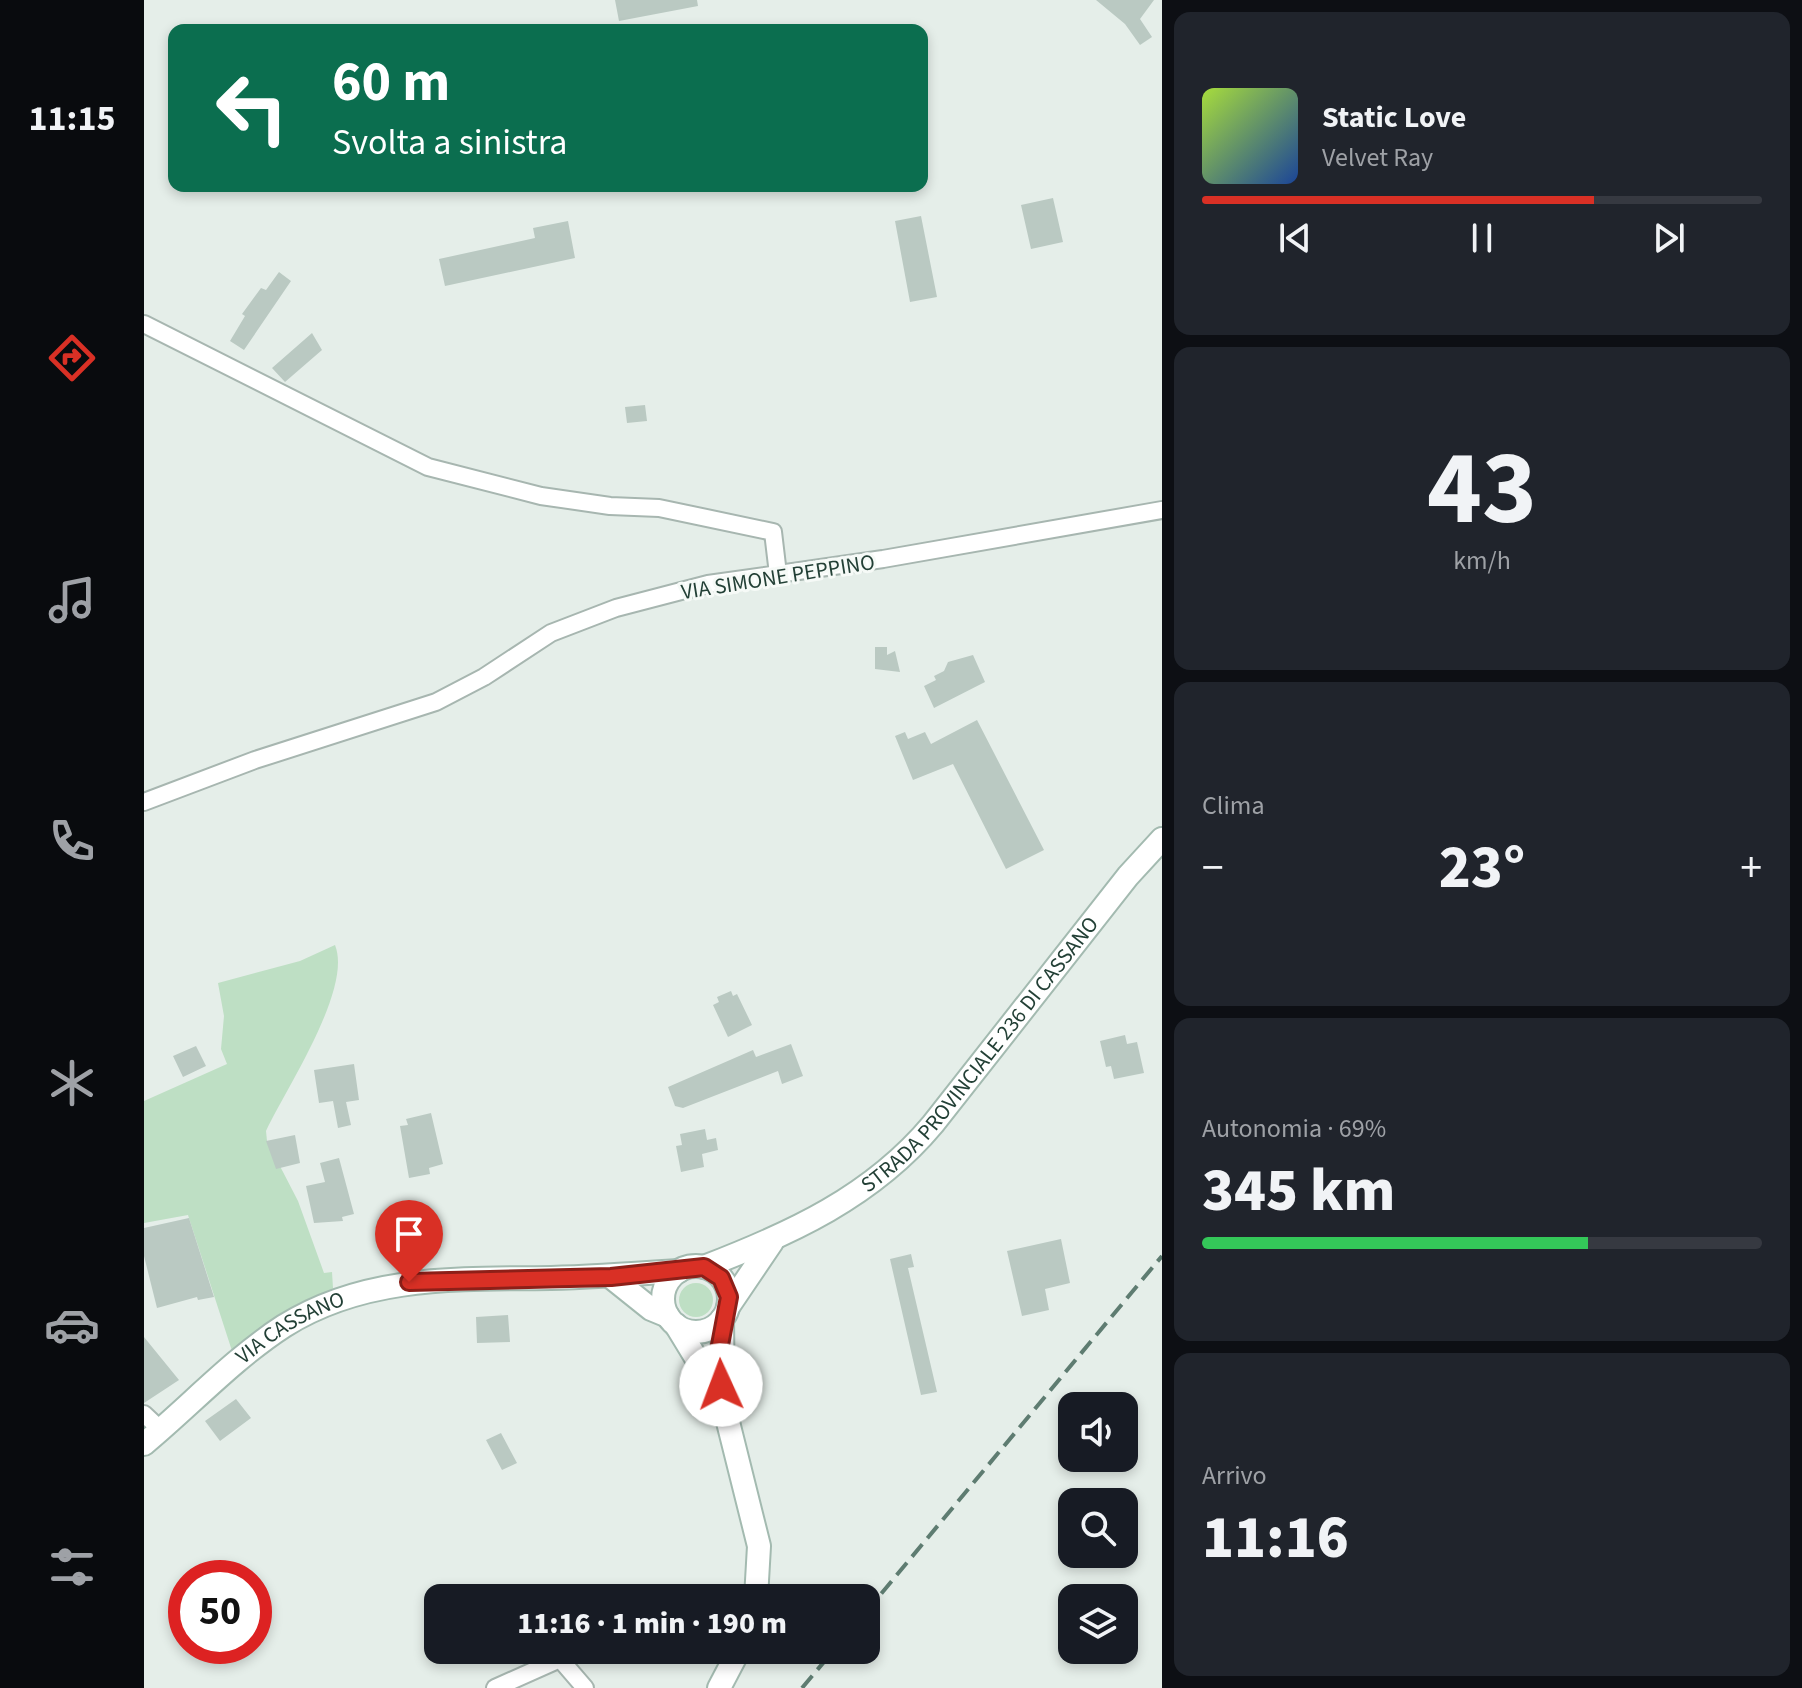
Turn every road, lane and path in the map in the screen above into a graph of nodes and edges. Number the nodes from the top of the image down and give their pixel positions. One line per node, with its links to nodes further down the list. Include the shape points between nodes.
1 (144, 324): 3 (street, via 428,467 541,496 679,511 773,532)
2 (1162, 510): 3 (street, VIA SIMONE PEPPINO)
3 (778, 574): 4 (street, VIA SIMONE PEPPINO, via 708,584 595,614 551,633 453,694)
4 (144, 802)
5 (1162, 839): 6 (main road, STRADA PROVINCIALE 236 DI CASSANO, via 920,1140 859,1193)
6 (772, 1242): 7 (main road, STRADA PROVINCIALE 236 DI CASSANO); 10 (main road)
7 (704, 1267): 8 (main road); 10 (main road, via 726,1287)
8 (679, 1271): 9 (main road, VIA CASSANO); 11 (main road, via 663,1296)
9 (611, 1277): 11 (main road); 14 (main road, VIA CASSANO, via 436,1280 365,1291 322,1307 259,1343)
10 (725, 1313): 11 (main road, via 715,1327 695,1332); 12 (main road)
11 (672, 1321): 12 (main road)
12 (723, 1402): 15 (main road, via 759,1546)
13 (144, 1414): 14 (street)
14 (152, 1437)
15 (757, 1584)
16 (732, 1664): 19 (main road)
17 (495, 1688): 18 (street, via 560,1659)
18 (585, 1688)
19 (719, 1688)

